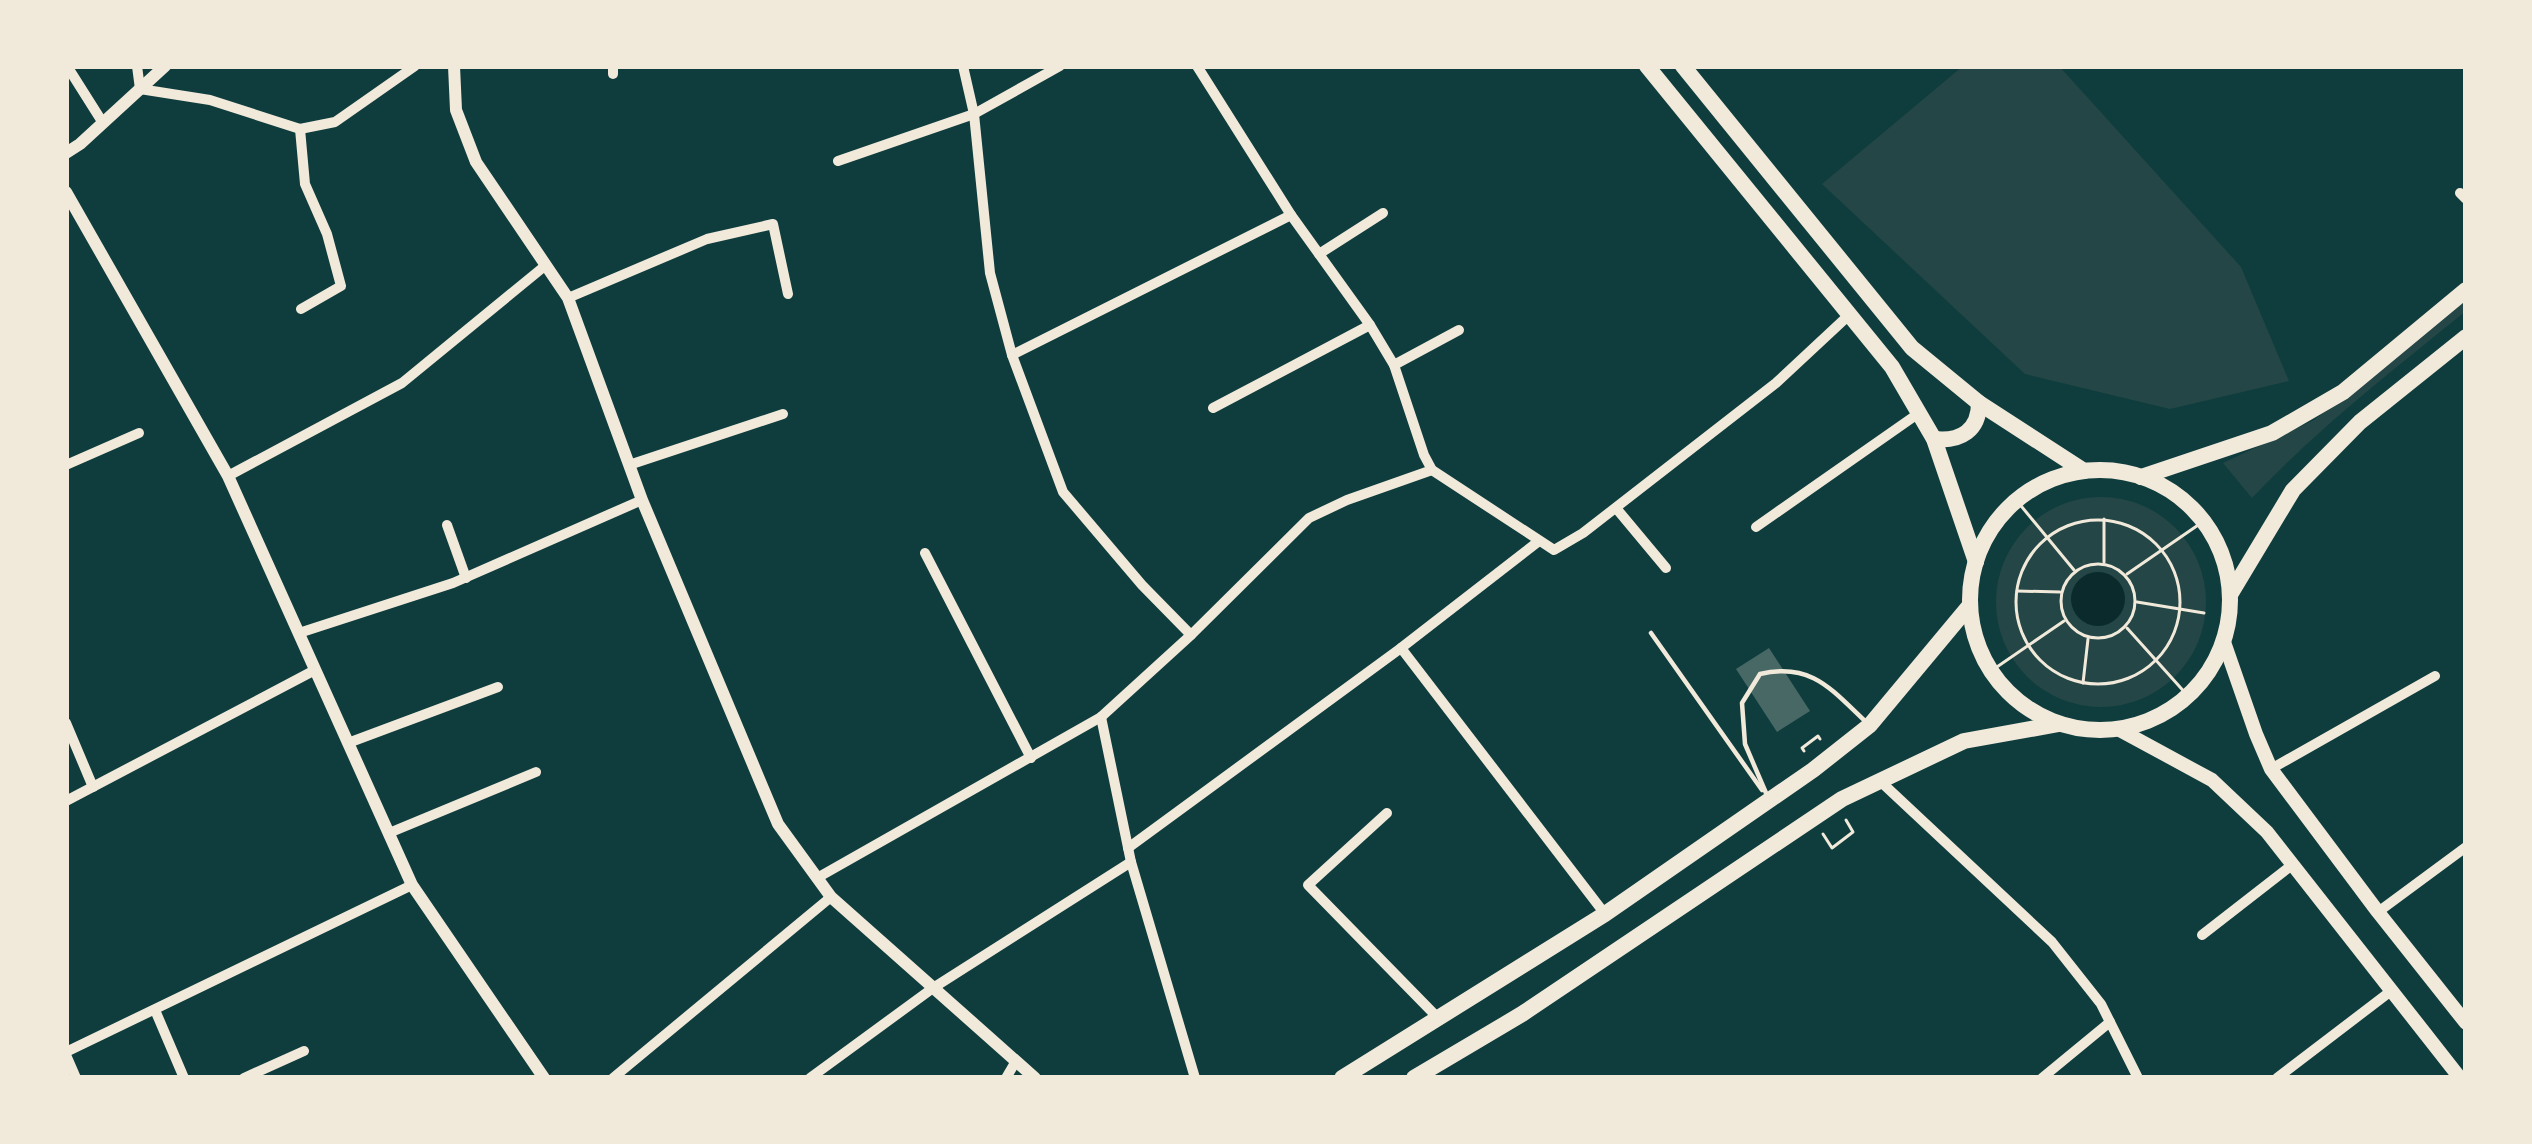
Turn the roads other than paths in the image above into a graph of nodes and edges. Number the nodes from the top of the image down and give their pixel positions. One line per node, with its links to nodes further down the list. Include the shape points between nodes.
1 (67, 66): 13 (street)
2 (137, 66): 11 (street)
3 (165, 66): 11 (street)
4 (416, 66): 14 (street, via 335,122)
5 (454, 66): 21 (street, via 456,110 476,162)
6 (963, 66): 12 (street)
7 (1060, 66): 12 (street)
8 (1197, 66): 19 (street)
9 (1647, 66): 26 (main road)
10 (1694, 70): 32 (main road, via 1912,349)
11 (140, 89): 13 (street); 14 (street)
12 (974, 114): 16 (street); 30 (street, via 990,273)
13 (103, 122): 15 (street)
14 (301, 129): 25 (street, via 305,184 341,286)
15 (66, 153)
16 (838, 161)
17 (66, 192): 42 (street)
18 (1383, 213): 20 (street)
19 (1291, 215): 20 (street); 30 (street)
20 (1319, 254): 27 (street)
21 (546, 265): 24 (street); 42 (street, via 402,383)
22 (2466, 290): 43 (main road, via 2343,392 2272,433)
23 (788, 295): 24 (street, via 773,224 707,239)
24 (568, 298): 39 (street)
25 (301, 309)
26 (1849, 315): 34 (main road); 45 (street)
27 (1370, 325): 31 (street); 33 (street)
28 (1459, 330): 31 (street)
29 (2466, 337): 53 (main road, via 2360,422 2293,490)
30 (1012, 355): 57 (street, via 1063,492)
31 (1394, 365): 40 (street)
32 (1979, 403): 37 (main road, via 1968,433); 41 (main road)
33 (1213, 408)
34 (1919, 413): 37 (main road); 47 (street)
35 (783, 414): 39 (street)
36 (139, 433): 38 (street)
37 (1934, 439): 50 (main road)
38 (66, 465)
39 (629, 465): 44 (street)
40 (1432, 470): 48 (street); 57 (street, via 1309,518)
41 (2084, 471): 43 (main road); 50 (main road, via 2017,501)
42 (228, 476): 55 (street)
43 (2141, 477): 53 (main road, via 2204,521)
44 (642, 500): 52 (street); 82 (street, via 778,824)
45 (1616, 508): 48 (street, via 1554,550); 51 (street)
46 (447, 525): 52 (street)
47 (1756, 527)
48 (1539, 541): 59 (street)
49 (925, 553): 69 (street)
50 (1976, 562): 54 (main road)
51 (1666, 568)
52 (466, 578): 55 (street)
53 (2230, 594): 58 (main road)
54 (1970, 605): 65 (main road, via 1991,671 2021,704); 66 (main road)
55 (298, 633): 60 (street)
56 (1651, 633): 74 (lane)
57 (1191, 635): 63 (street)
58 (2224, 642): 67 (main road, via 2188,696); 70 (main road)
59 (1401, 648): 79 (street); 86 (street)
60 (315, 670): 68 (street); 73 (street)
61 (2435, 676): 70 (street)
62 (498, 688): 68 (street)
63 (1101, 717): 69 (street); 79 (street)
64 (66, 723): 73 (street)
65 (2060, 724): 67 (main road); 72 (main road, via 1964,741)
66 (1870, 725): 74 (main road); 74 (lane, via 1821,680 1793,670 1760,674 1742,703 1745,744)
67 (2118, 729): 81 (main road, via 2212,780)
68 (348, 743): 77 (street)
69 (1031, 758): 82 (street)
70 (2271, 769): 85 (main road)
71 (536, 772): 77 (street)
72 (1880, 781): 92 (street, via 2052,942); 107 (main road)
73 (92, 787): 75 (street)
74 (1769, 800): 86 (main road)
75 (66, 801)
76 (1387, 813): 91 (street, via 1308,885)
77 (389, 833): 83 (street)
78 (2466, 847): 85 (street)
79 (1128, 848): 80 (street)
80 (1131, 862): 88 (street); 105 (street)
81 (2292, 865): 87 (street); 89 (main road)
82 (817, 878): 84 (street)
83 (412, 885): 90 (street); 100 (street)
84 (831, 897): 88 (street); 101 (street)
85 (2378, 912): 93 (main road)
86 (1605, 914): 91 (main road)
87 (2202, 935)
88 (933, 988): 96 (street); 102 (street)
89 (2391, 991): 110 (street); 111 (main road)
90 (154, 1010): 95 (street); 98 (street)
91 (1439, 1019): 106 (main road)
92 (2110, 1022): 108 (street); 109 (street)
93 (2466, 1023)
94 (304, 1051): 99 (street)
95 (66, 1054): 97 (street)
96 (1016, 1061): 103 (street); 104 (street)
97 (76, 1078)
98 (184, 1078)
99 (244, 1078)
100 (544, 1078)
101 (613, 1078)
102 (810, 1078)
103 (1006, 1078)
104 (1036, 1078)
105 (1195, 1078)
106 (1342, 1078)
107 (1414, 1078)
108 (2042, 1078)
109 (2138, 1078)
110 (2277, 1078)
111 (2460, 1078)

